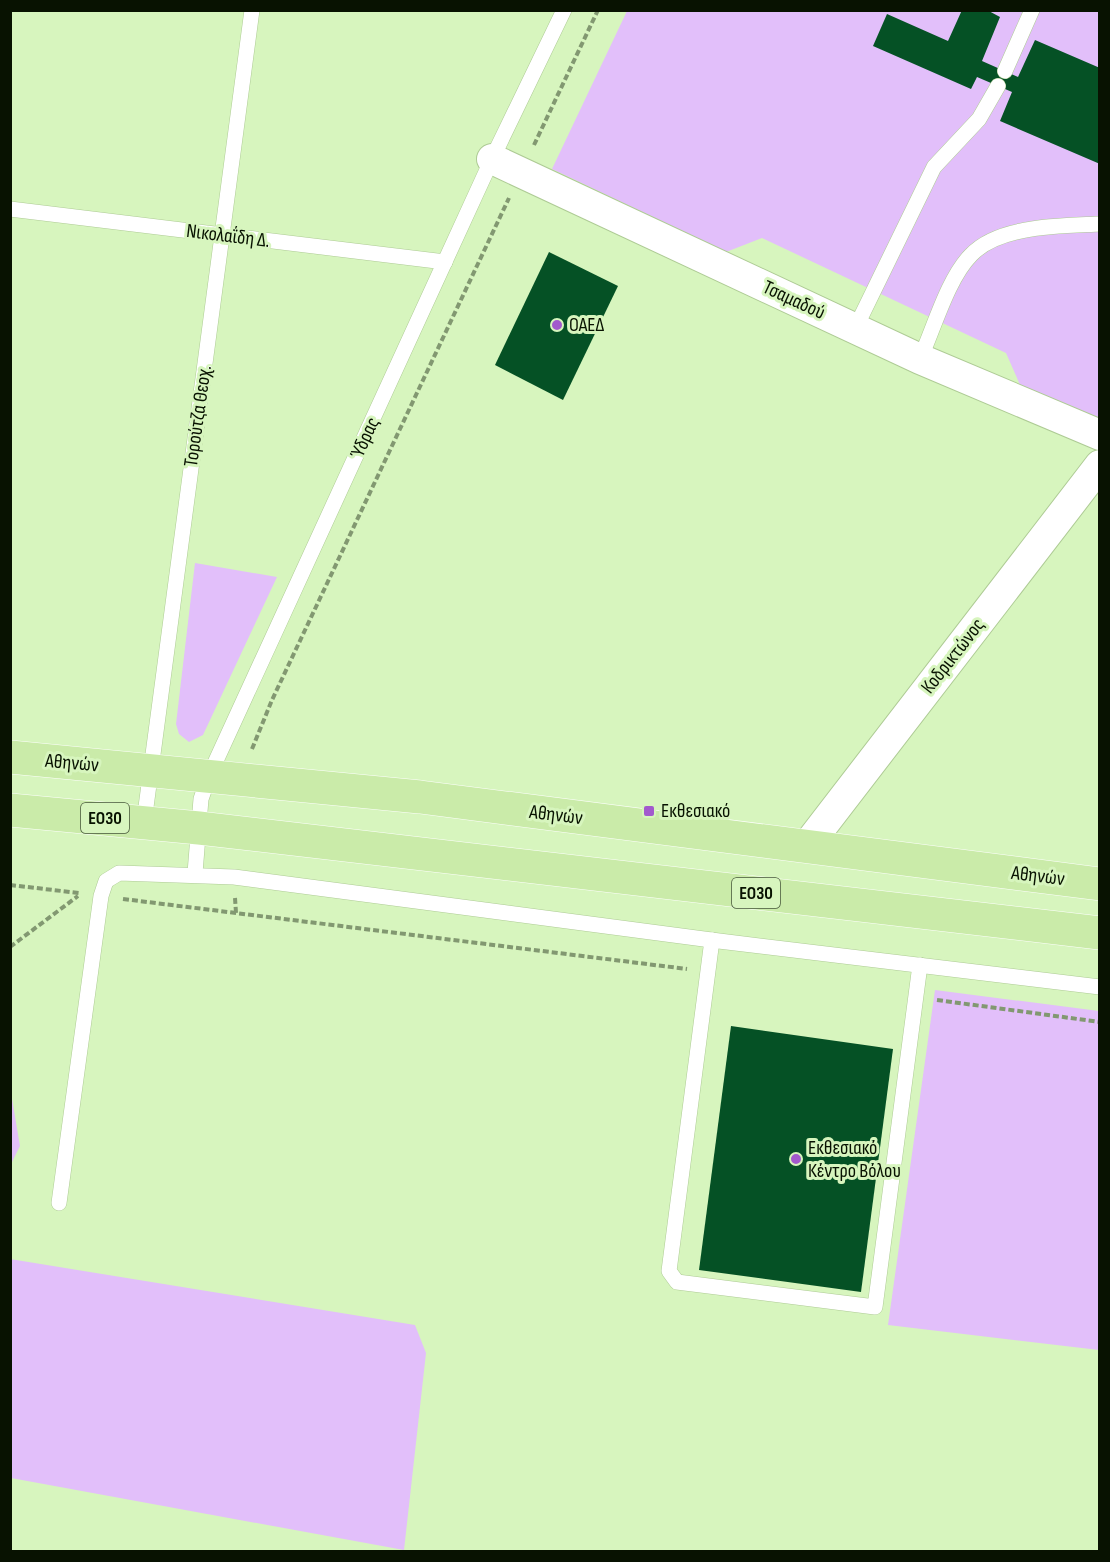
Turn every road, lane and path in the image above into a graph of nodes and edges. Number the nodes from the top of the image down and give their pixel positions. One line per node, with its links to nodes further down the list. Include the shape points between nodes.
1 (252, 10): 11 (lane, Τορούτζα Θεοχ.)
2 (564, 10): 7 (lane, Ύδρας)
3 (598, 10): 8 (path)
4 (1032, 10): 5 (lane)
5 (1005, 71)
6 (998, 86): 13 (lane, via 979,119 934,167)
7 (492, 159): 8 (street, Τσαμαδού); 12 (lane, Ύδρας)
8 (521, 173): 13 (street, Τσαμαδού); 19 (path, via 272,700)
9 (10, 208): 11 (lane, Νικολαΐδη Δ.)
10 (1100, 224): 14 (lane, via 1053,226 1002,237 980,247 958,272)
11 (222, 235): 12 (lane, Νικολαΐδη Δ.); 18 (lane, Τορούτζα Θεοχ.)
12 (445, 262): 19 (lane, Ύδρας)
13 (855, 329): 14 (street, Τσαμαδού)
14 (920, 359): 15 (street, Τσαμαδού)
15 (1100, 435)
16 (1100, 465): 23 (street, Κοδρικτώνος)
17 (10, 757): 18 (main road, Αθηνών)
18 (150, 771): 19 (main road, Αθηνών); 21 (lane, Τορούτζα Θεοχ.)
19 (225, 778): 22 (lane, Ύδρας, via 201,799); 23 (main road, Αθηνών, via 420,797)
20 (10, 810): 21 (main road, ΕΟ30)
21 (144, 822): 22 (main road, ΕΟ30)
22 (199, 828): 24 (lane, Ύδρας); 28 (main road, ΕΟ30)
23 (806, 847): 25 (main road, Αθηνών)
24 (195, 873): 29 (lane); 36 (lane, via 119,873 103,886)
25 (1100, 884)
26 (81, 894): 30 (path)
27 (236, 913): 31 (path, via 682,970)
28 (1100, 933)
29 (712, 940): 31 (lane); 32 (lane)
30 (10, 947)
31 (710, 964): 34 (lane, via 669,1271 677,1282 875,1307)
32 (920, 965): 33 (lane); 34 (lane)
33 (1100, 987)
34 (918, 992): 35 (path, via 960,1005)
35 (1100, 1022)
36 (59, 1203)

